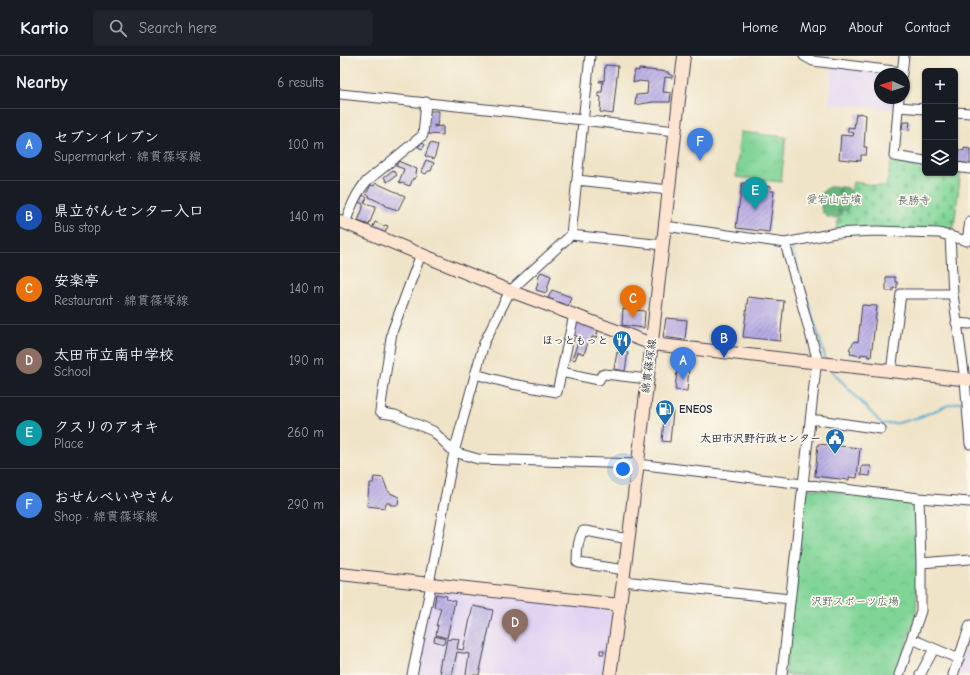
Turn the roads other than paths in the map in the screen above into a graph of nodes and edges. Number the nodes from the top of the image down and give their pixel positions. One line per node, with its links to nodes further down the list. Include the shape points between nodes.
1 (590, 56): 14 (street)
2 (684, 56): 15 (street, 綿貫篠塚線)
3 (804, 56): 6 (street, via 813,61)
4 (904, 56): 5 (street)
5 (903, 68)
6 (874, 69)
7 (340, 94): 8 (street)
8 (426, 102): 14 (street); 22 (street, via 423,134 360,188)
9 (898, 104): 16 (street, via 894,156)
10 (902, 104): 11 (street)
11 (922, 108)
12 (958, 112): 13 (street)
13 (970, 113)
14 (583, 120): 15 (street); 19 (street)
15 (675, 131): 20 (street, 綿貫篠塚線)
16 (922, 161)
17 (958, 167): 18 (street)
18 (970, 169)
19 (577, 180): 20 (street); 24 (street)
20 (669, 190): 23 (street, 綿貫篠塚線)
21 (970, 221): 26 (street)
22 (343, 222): 29 (street)
23 (665, 226): 27 (street); 28 (street, 綿貫篠塚線)
24 (571, 234): 28 (street); 30 (street)
25 (950, 235): 26 (street); 27 (street, via 876,231 835,232); 31 (street)
26 (969, 242)
27 (785, 243): 36 (street)
28 (663, 245): 35 (street, 綿貫篠塚線)
29 (421, 254): 30 (street); 45 (street, via 392,332 380,411 433,430)
30 (510, 291): 32 (street); 39 (street, via 484,343)
31 (953, 294): 33 (street); 38 (street, via 902,294)
32 (574, 315): 35 (street); 37 (street)
33 (956, 323): 34 (street); 41 (street)
34 (970, 324)
35 (652, 344): 36 (street); 40 (street, 綿貫篠塚線)
36 (817, 363): 38 (street); 42 (street)
37 (562, 372): 39 (street, via 557,392); 40 (street, via 600,380 605,374)
38 (891, 372): 41 (street)
39 (475, 374): 45 (street)
40 (648, 379): 46 (street, 綿貫篠塚線)
41 (968, 380): 44 (street)
42 (811, 420): 43 (street); 47 (street)
43 (881, 429)
44 (970, 444)
45 (454, 452): 46 (street, via 478,459); 55 (street)
46 (637, 464): 47 (street); 50 (street, 綿貫篠塚線)
47 (804, 484): 48 (street); 56 (street)
48 (919, 498): 49 (street); 52 (street)
49 (970, 502)
50 (628, 539): 54 (street, 綿貫篠塚線); 54 (street, via 583,531 580,535 577,557 579,564)
51 (970, 559): 52 (street)
52 (921, 563): 59 (street, via 921,611)
53 (340, 574): 55 (street)
54 (624, 575): 56 (street); 57 (street, 綿貫篠塚線)
55 (430, 584): 57 (street); 62 (street)
56 (790, 600): 64 (street)
57 (620, 605): 63 (street, 綿貫篠塚線)
58 (970, 625): 61 (street)
59 (912, 639): 60 (street); 65 (street)
60 (934, 649): 61 (street); 66 (street)
61 (959, 659): 67 (street)
62 (412, 675)
63 (610, 675)
64 (782, 675)
65 (899, 675)
66 (920, 675)
67 (954, 675)

